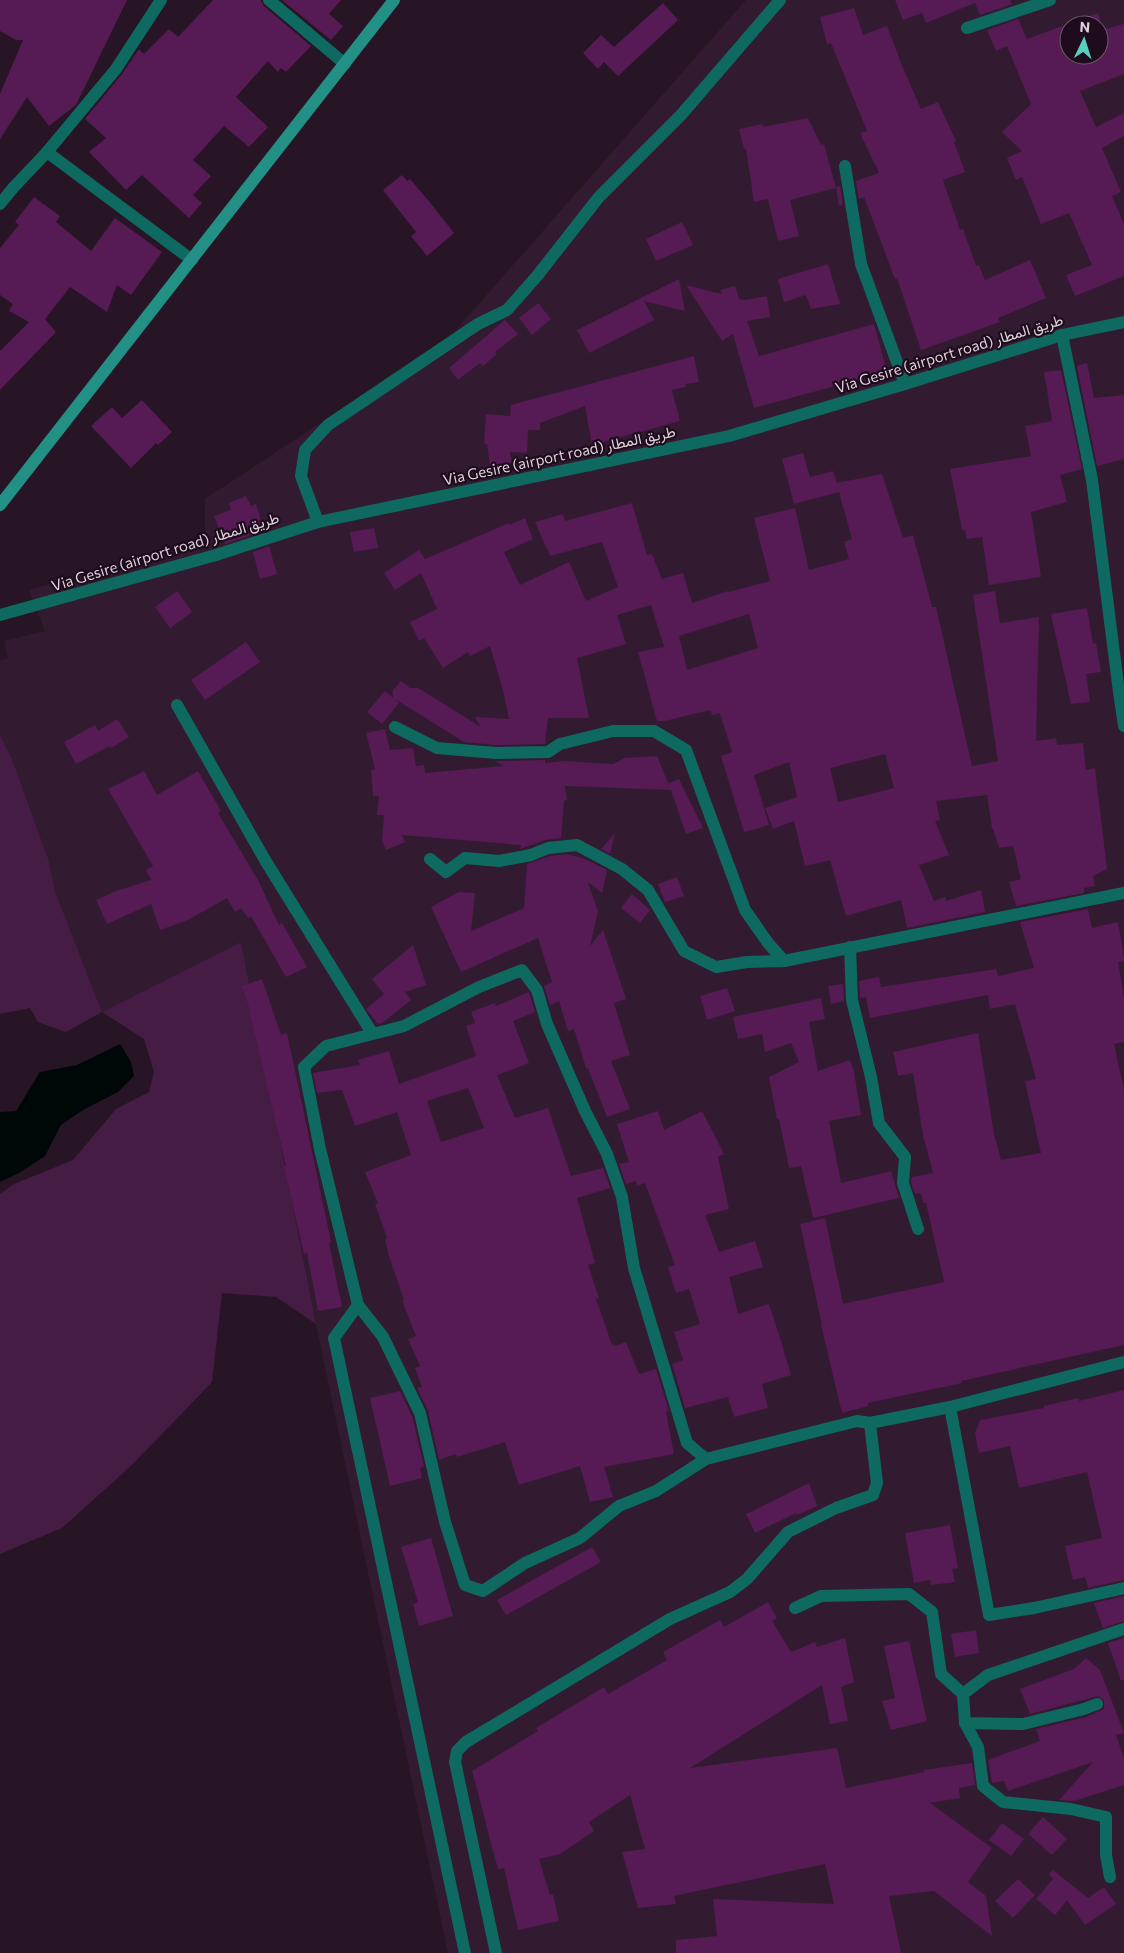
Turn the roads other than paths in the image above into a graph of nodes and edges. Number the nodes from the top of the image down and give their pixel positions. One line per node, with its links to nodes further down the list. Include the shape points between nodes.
1 (162, 0): 8 (street, via 116,70)
2 (269, 0): 7 (street)
3 (394, 0): 7 (main road)
4 (780, 0): 16 (street, via 681,115 599,197 507,310 478,324 328,425 305,450 301,476)
5 (1050, 0): 6 (street)
6 (967, 28)
7 (344, 64): 11 (main road)
8 (48, 152): 10 (street); 11 (street)
9 (845, 166): 14 (street, via 861,264)
10 (0, 204)
11 (192, 260): 15 (main road)
12 (1124, 322): 13 (street, Via Gesire (airport road) طريق المطار)
13 (1062, 335): 14 (street, Via Gesire (airport road) طريق المطار); 18 (street, via 1092,480)
14 (905, 384): 16 (street, Via Gesire (airport road) طريق المطار, via 729,436)
15 (0, 505)
16 (318, 522): 17 (street, Via Gesire (airport road) طريق المطار, via 216,555)
17 (0, 616)
18 (1122, 692): 20 (street)
19 (178, 704): 26 (street, via 265,860)
20 (1124, 726)
21 (395, 727): 25 (street, via 437,748 548,752 560,744 613,731 654,731 686,750 745,910)
22 (430, 859): 25 (street, via 446,872 465,858 499,861 548,848 577,845 622,870 648,890 684,951 716,967)
23 (1124, 893): 24 (street)
24 (850, 947): 25 (street); 27 (street, via 852,1000 879,1123 905,1157 903,1183)
25 (784, 961)
26 (372, 1033): 28 (street, via 326,1046 304,1067 320,1149); 32 (street, via 404,1026 479,987 522,970 537,990 547,1024 607,1154 622,1197 634,1268 687,1443)
27 (918, 1229)
28 (358, 1305): 32 (street, via 383,1337 420,1413 445,1522 465,1585 483,1590 525,1563 580,1538 619,1506 656,1491); 40 (street, via 334,1338)
29 (1124, 1362): 30 (street)
30 (950, 1407): 31 (street); 33 (street, via 989,1615)
31 (870, 1423): 32 (street, via 857,1421); 41 (street, via 877,1484 873,1495 836,1508 788,1532 747,1579 730,1592 670,1619 466,1742 458,1751 455,1762)
32 (706, 1459)
33 (1124, 1588)
34 (795, 1608): 36 (street, via 821,1596 909,1594 932,1612 941,1674)
35 (1124, 1629): 36 (street, via 988,1675)
36 (964, 1694): 38 (street)
37 (1097, 1704): 38 (street, via 1023,1724)
38 (965, 1723): 39 (street, via 978,1747 983,1786 1003,1802 1071,1809 1106,1817 1106,1855)
39 (1110, 1877)
40 (465, 1953)
41 (496, 1953)

